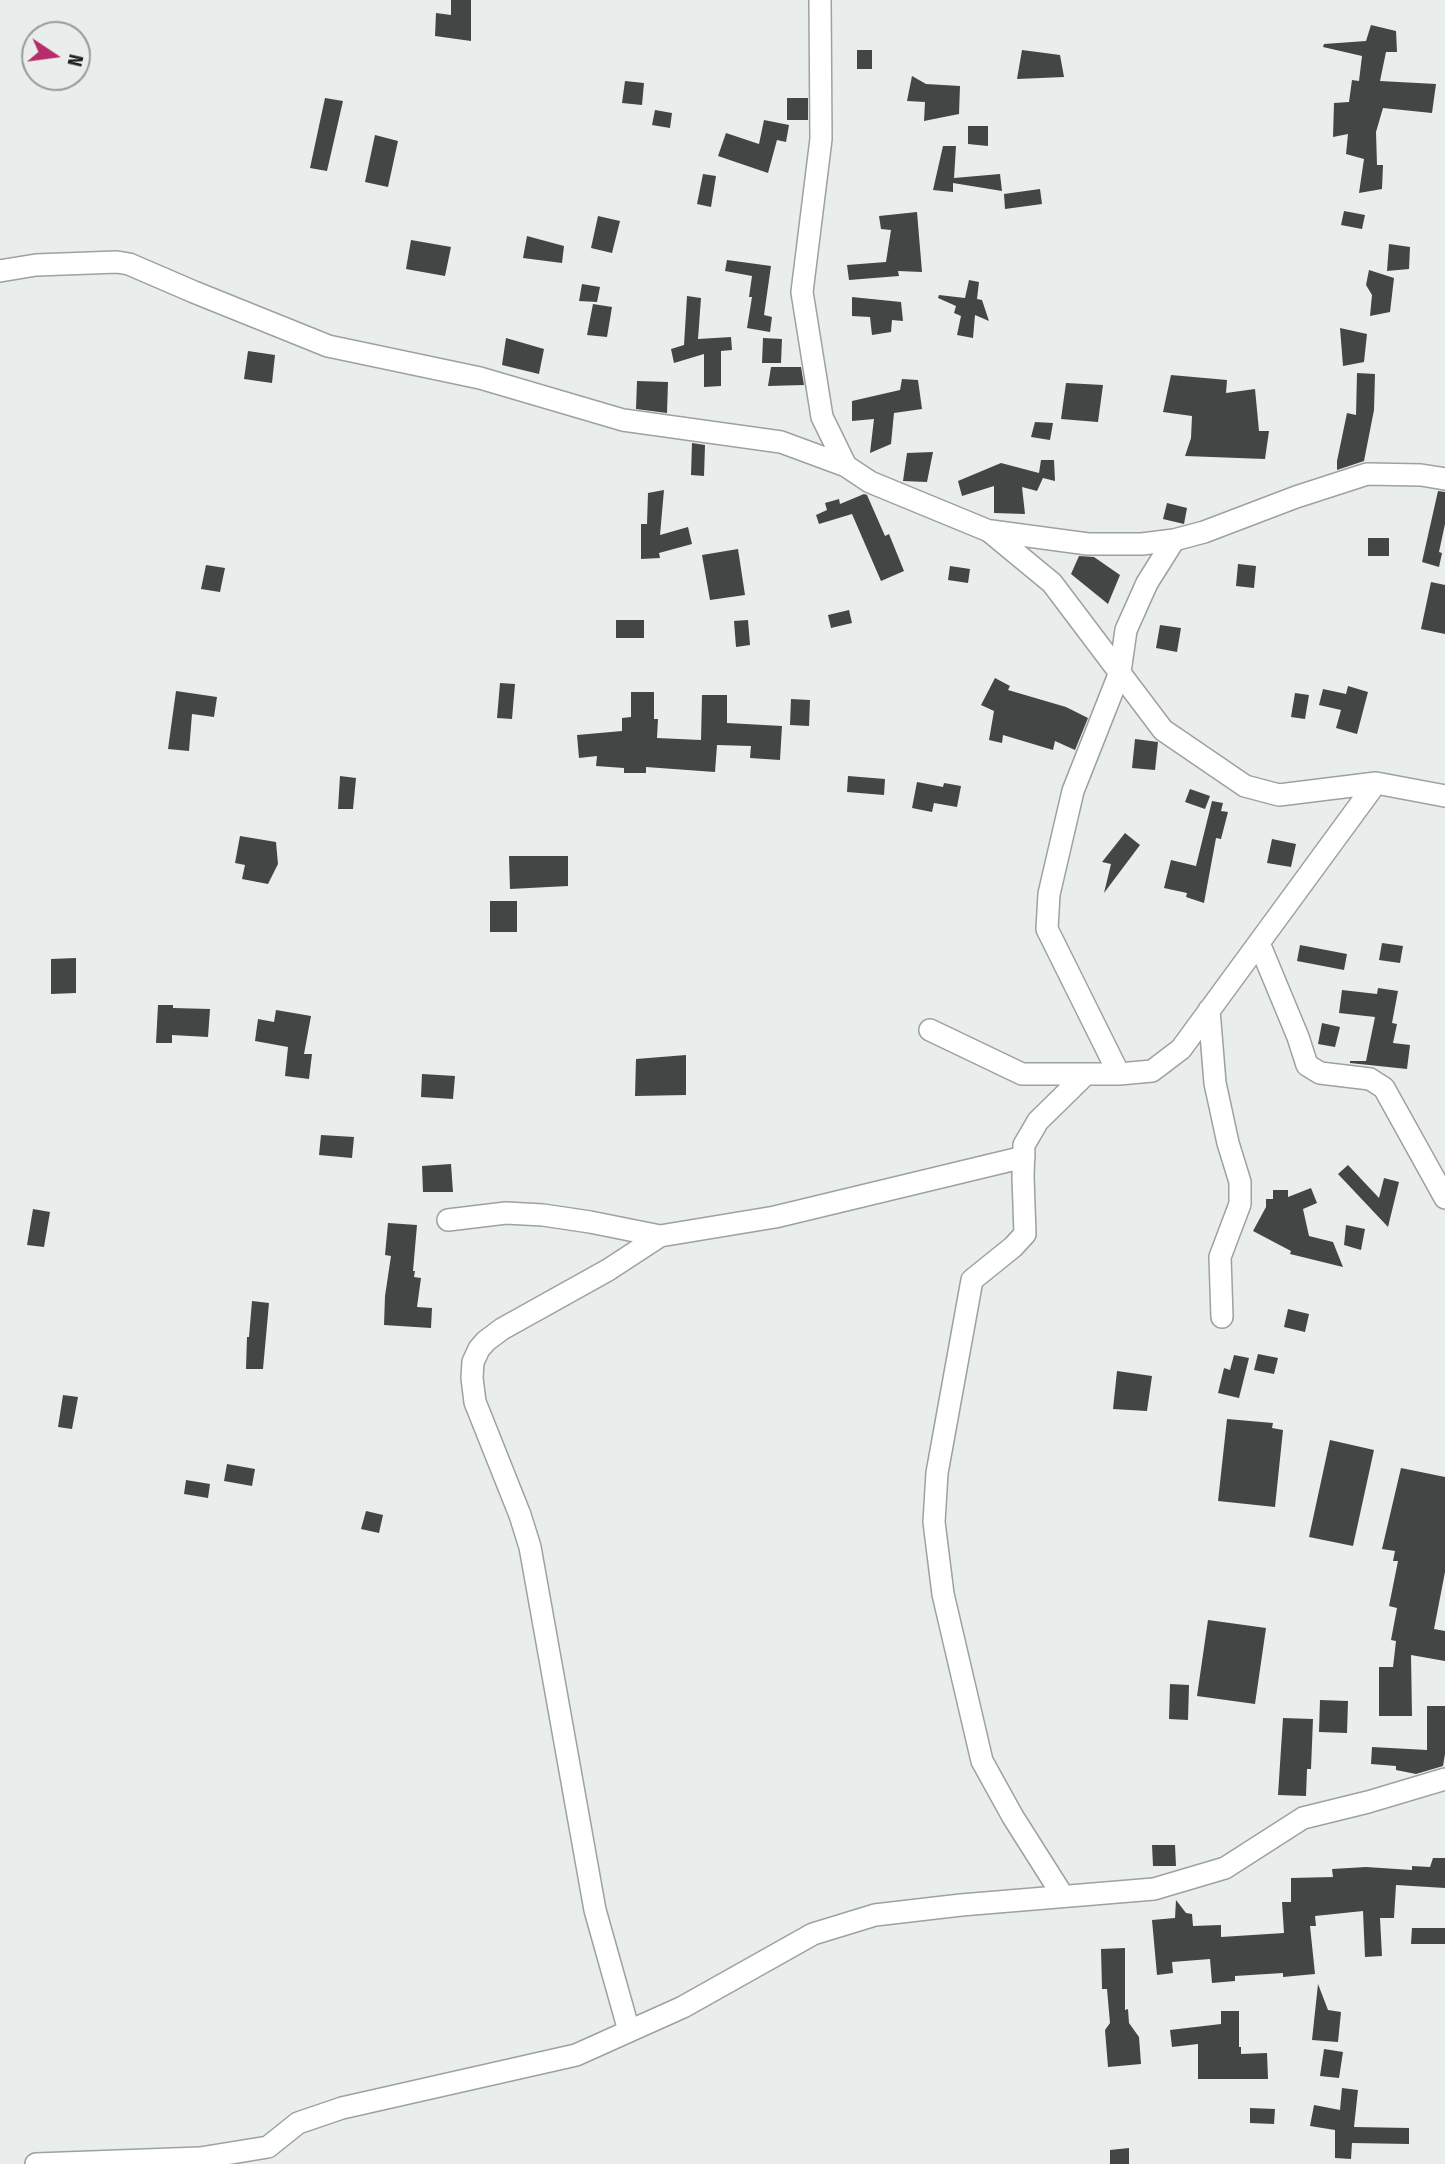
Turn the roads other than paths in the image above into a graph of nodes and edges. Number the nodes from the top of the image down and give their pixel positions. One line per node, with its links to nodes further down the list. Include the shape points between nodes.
1 (820, 0): 3 (street, via 821,139 802,292 822,417)
2 (0, 271): 3 (street, via 36,265 129,264 328,346 480,378 623,420 781,442)
3 (846, 466): 5 (street, via 870,482)
4 (1445, 479): 6 (street, via 1367,474)
5 (989, 531): 6 (street, via 1088,544); 7 (street, via 1052,583)
6 (1174, 540): 7 (street, via 1135,607 1126,630)
7 (1120, 672): 8 (street, via 1163,730 1245,786 1279,796); 14 (street, via 1073,791 1049,894 1047,929)
8 (1376, 783): 9 (street); 10 (street)
9 (1445, 796)
10 (1259, 943): 11 (street); 16 (street, via 1307,1065 1320,1073 1370,1079 1384,1088)
11 (1209, 1010): 14 (street, via 1181,1049 1152,1071); 19 (street, via 1215,1083 1240,1182 1240,1204 1220,1257)
12 (930, 1030): 13 (street, via 1022,1074)
13 (1086, 1074): 14 (street); 15 (street, via 1038,1121 1024,1145)
14 (1119, 1074)
15 (1024, 1157): 18 (street, via 775,1217); 21 (street, via 1025,1234 972,1280 937,1473 934,1522 943,1594 982,1761)
16 (1445, 1198)
17 (448, 1220): 18 (street, via 506,1213 543,1215)
18 (660, 1236): 22 (street, via 486,1341 473,1362 472,1378 475,1402 530,1547 595,1910)
19 (1222, 1317)
20 (1445, 1779): 21 (street, via 1303,1818 1225,1868 1154,1889)
21 (1063, 1896): 22 (street, via 875,1915 813,1934)
22 (629, 2031): 23 (street, via 576,2055 342,2108 298,2123 268,2147 200,2158)
23 (36, 2164)

